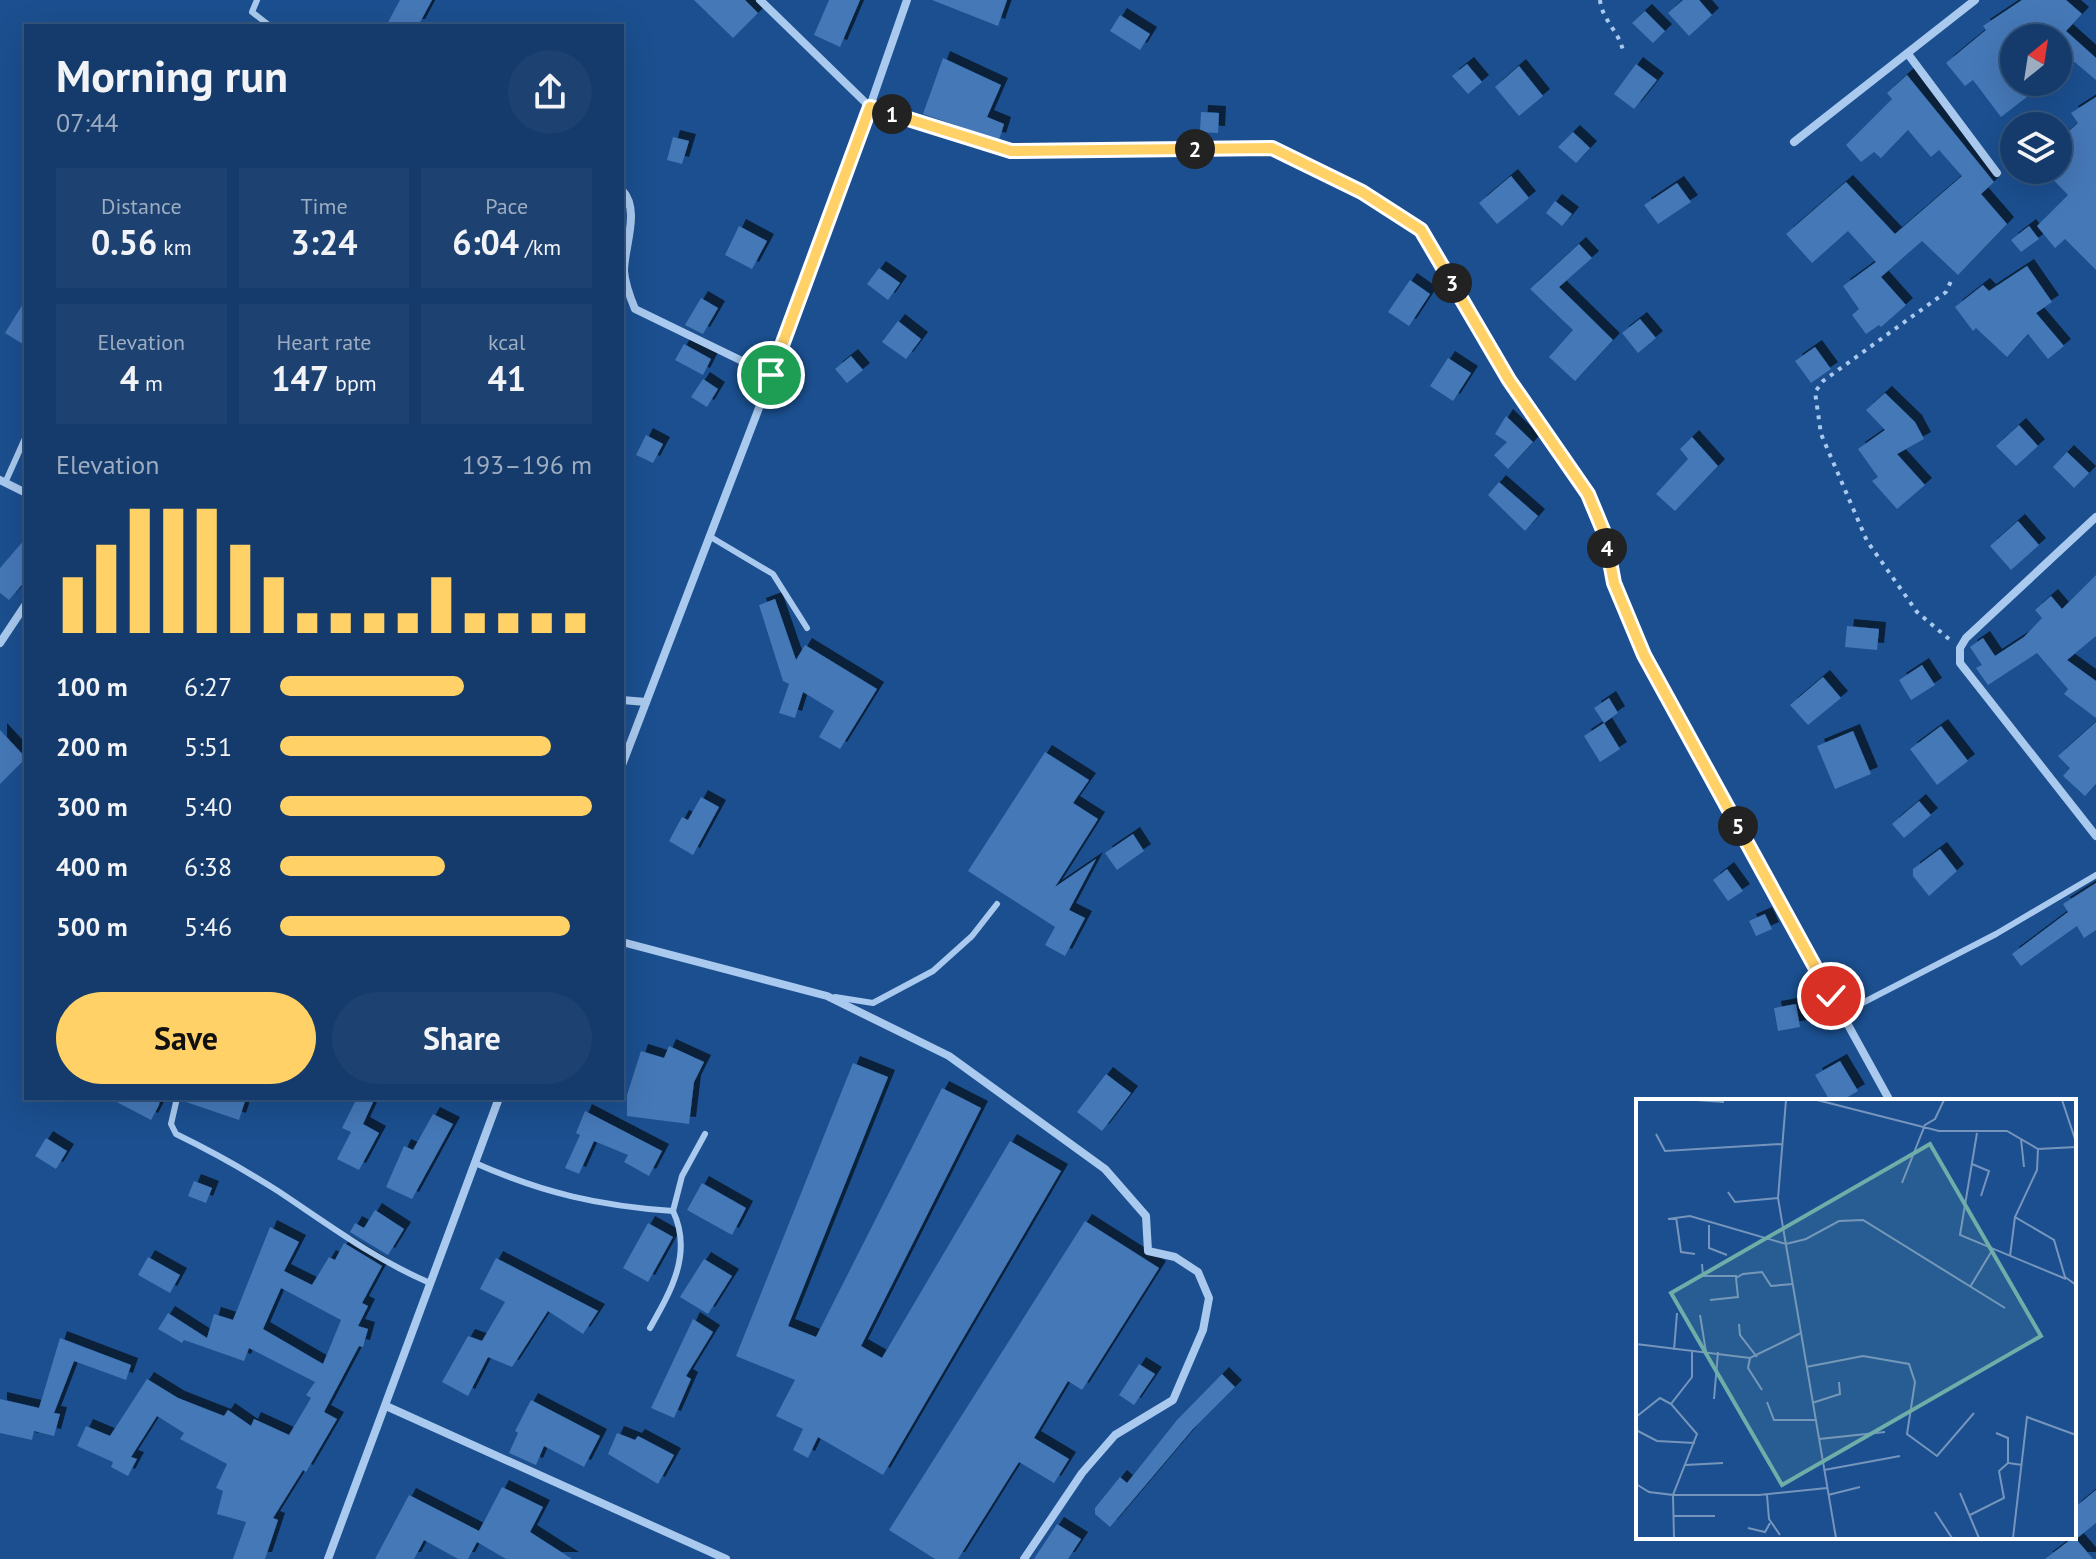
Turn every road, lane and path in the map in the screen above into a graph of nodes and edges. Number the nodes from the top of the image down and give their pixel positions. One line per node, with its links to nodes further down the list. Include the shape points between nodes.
1 (257, 0): 6 (lane, via 252,12)
2 (760, 0): 9 (street)
3 (907, 0): 9 (street)
4 (1600, 0): 7 (path, via 1604,16 1620,34)
5 (1975, 0): 8 (street)
6 (267, 24)
7 (1623, 51)
8 (1908, 54): 10 (street); 11 (street)
9 (870, 107): 16 (street); 34 (street, via 1011,151 1272,148 1362,192 1421,230 1509,380 1588,494 1605,535 1614,583 1644,655)
10 (1794, 142)
11 (1997, 173)
12 (624, 192): 13 (street, via 630,217)
13 (624, 270)
14 (624, 270): 16 (street, via 635,309)
15 (1952, 279): 25 (path, via 1946,292 1815,392 1821,434 1867,541 1917,612)
16 (771, 375): 21 (street)
17 (24, 440): 18 (lane)
18 (2, 482): 19 (street)
19 (24, 492)
20 (2096, 517): 25 (street)
21 (709, 536): 23 (lane, via 773,574); 27 (street)
22 (24, 607): 24 (street)
23 (807, 628)
24 (0, 643)
25 (1960, 648): 29 (street, via 1960,663)
26 (624, 700): 27 (street)
27 (646, 702): 28 (street)
28 (624, 760)
29 (2096, 836)
30 (2096, 875): 34 (lane)
31 (997, 904): 33 (lane, via 943,963 902,989 873,1003)
32 (624, 943): 33 (street)
33 (827, 996): 46 (street, via 949,1056 1105,1169 1146,1216 1148,1251 1175,1257 1198,1272 1209,1298 1203,1330 1173,1400 1115,1435 1082,1473)
34 (1841, 1014): 35 (street)
35 (1889, 1099)
36 (177, 1100): 41 (lane, via 171,1124 176,1134 266,1184 389,1265)
37 (498, 1100): 39 (street)
38 (705, 1134): 40 (lane, via 682,1176)
39 (475, 1163): 40 (lane, via 583,1202); 41 (street)
40 (673, 1211): 42 (lane, via 682,1251 675,1285)
41 (430, 1283): 43 (street)
42 (650, 1328)
43 (386, 1406): 44 (street); 45 (street)
44 (328, 1559)
45 (726, 1559)
46 (1024, 1559)

